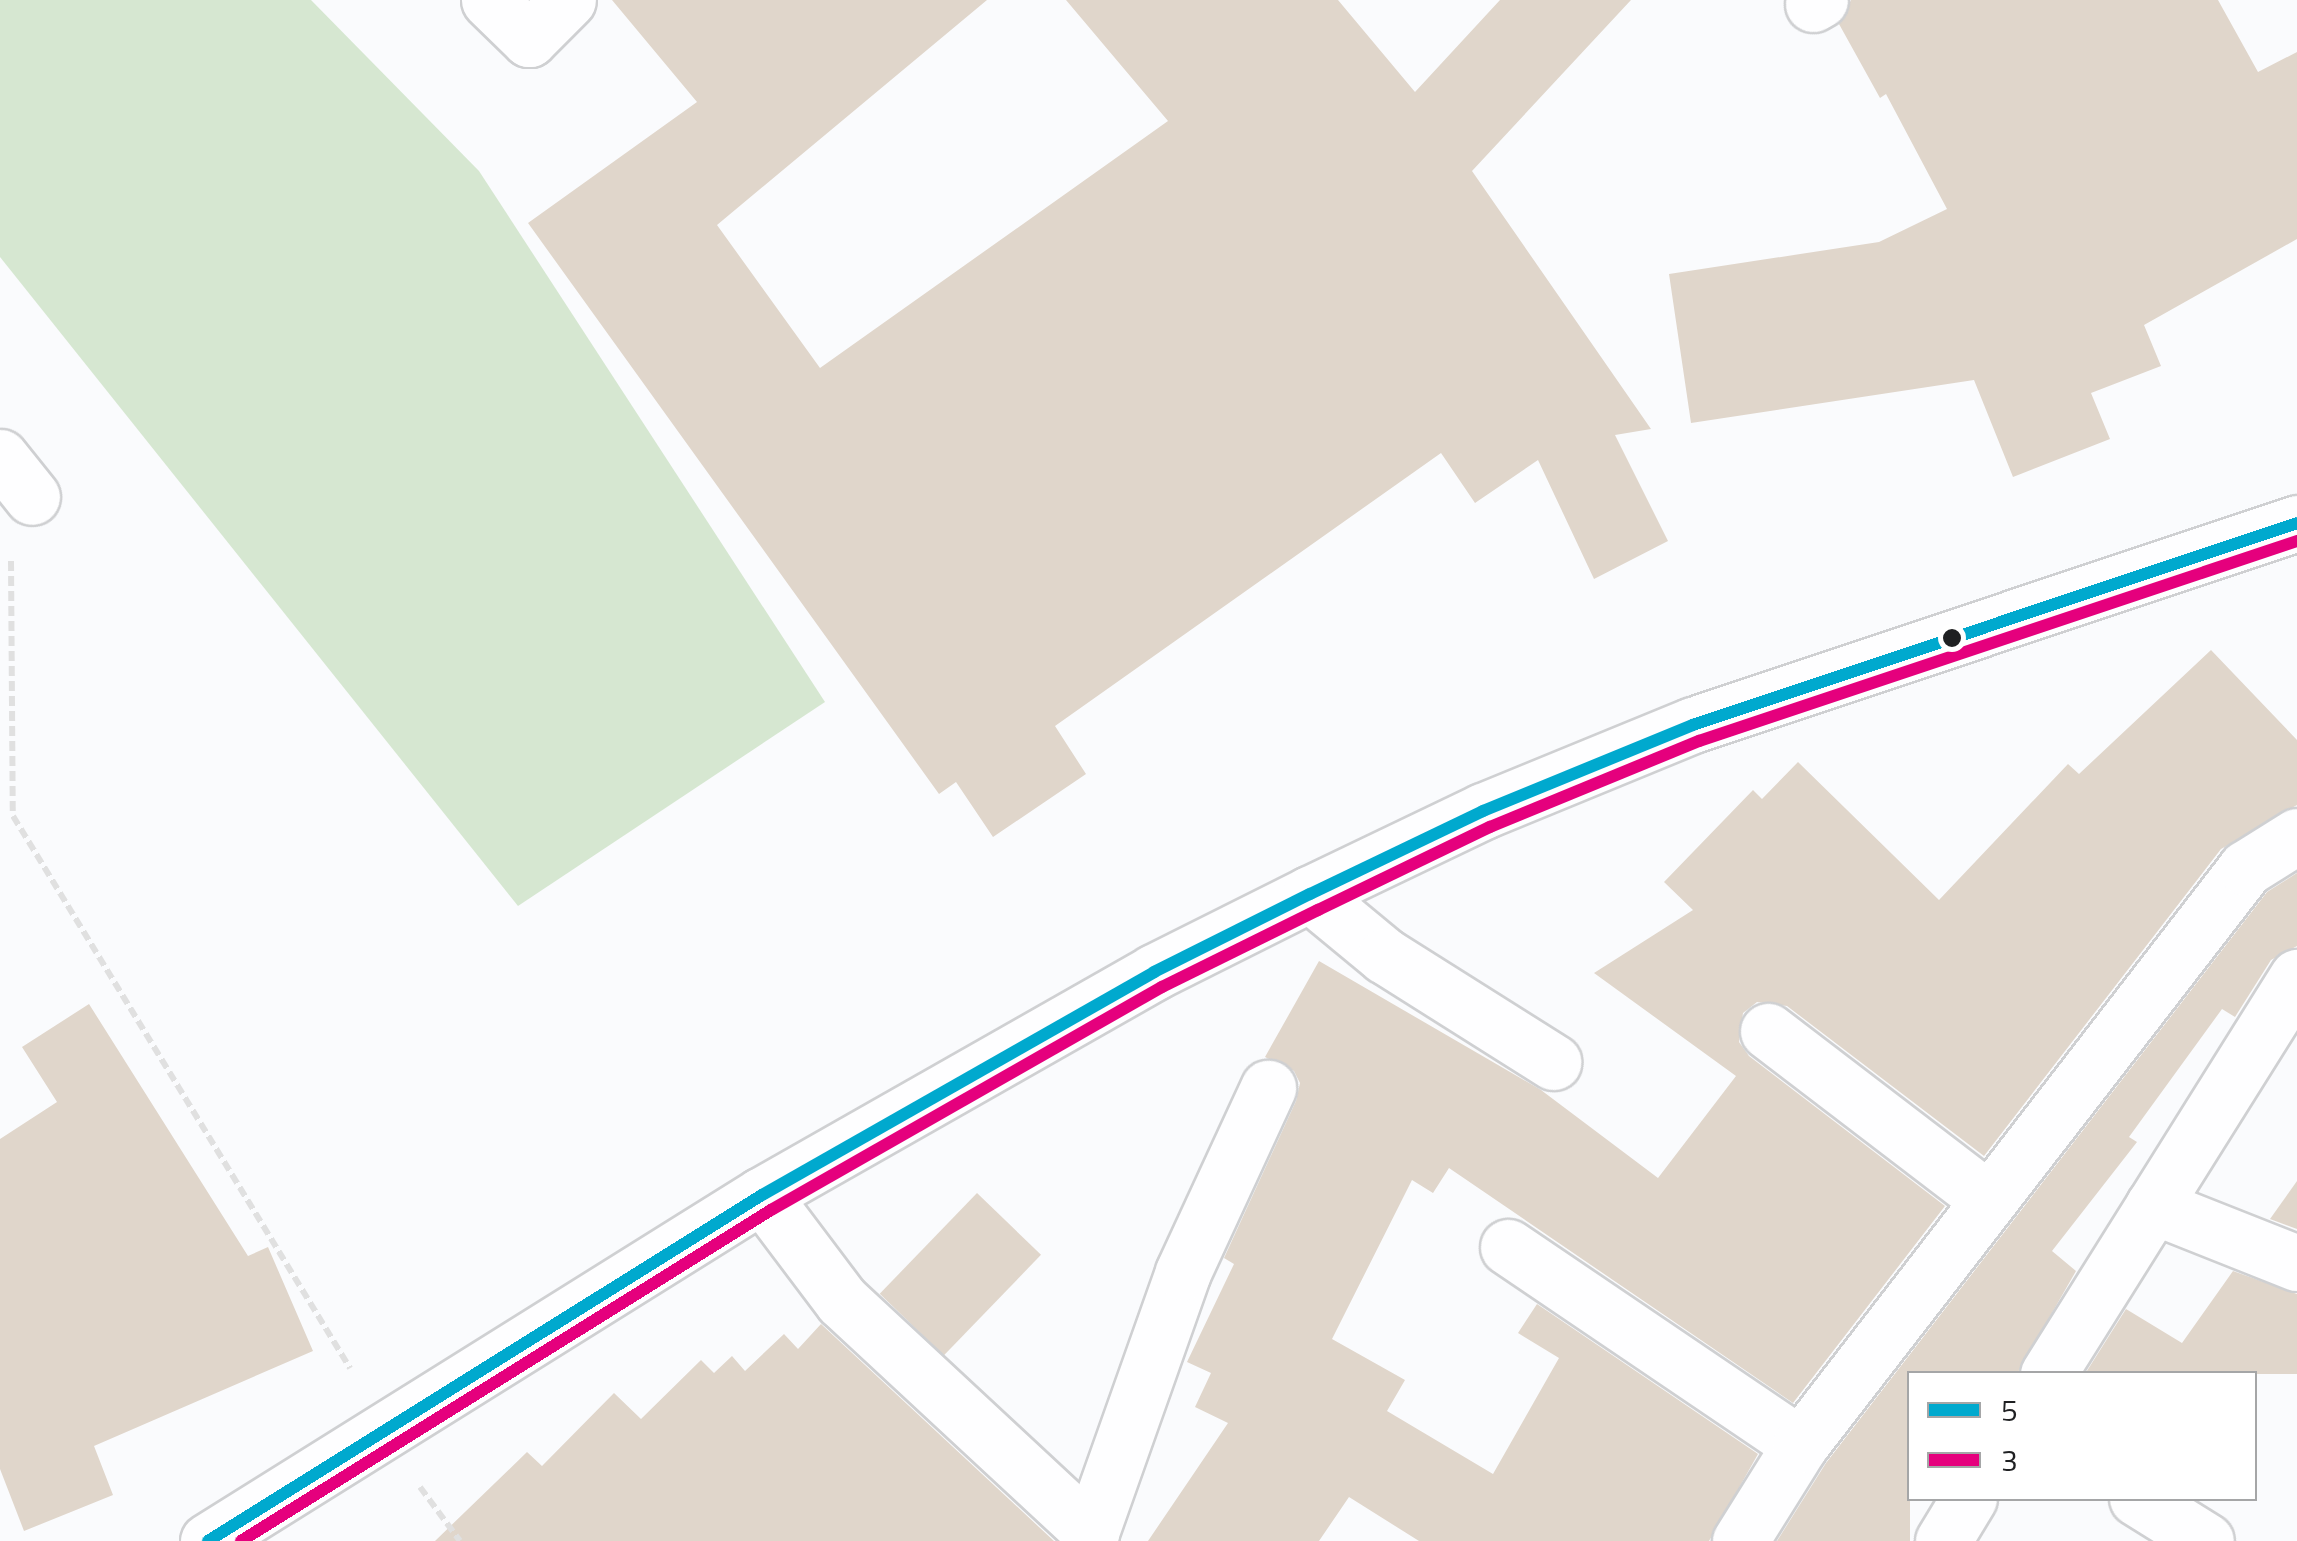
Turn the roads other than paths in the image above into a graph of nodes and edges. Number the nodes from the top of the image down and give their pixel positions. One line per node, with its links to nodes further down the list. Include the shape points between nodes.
1 (489, 0): 2 (street, via 529,38)
2 (568, 0)
3 (2297, 523): 5 (street, via 1694,725 1483,811)
4 (2297, 836): 11 (street, via 2246,868)
5 (1310, 894): 8 (street, via 1385,956); 10 (street, via 1154,972)
6 (2297, 977): 12 (street)
7 (1768, 1032): 11 (street)
8 (1552, 1062)
9 (1268, 1088): 19 (street, via 1183,1272)
10 (762, 1195): 19 (street, via 842,1301); 20 (street)
11 (1989, 1200): 16 (street)
12 (2153, 1206): 14 (street); 15 (street)
13 (1508, 1248): 16 (street)
14 (2297, 1263)
15 (2050, 1371)
16 (1800, 1445): 21 (street)
17 (1967, 1501): 22 (street)
18 (2143, 1501): 23 (street)
19 (1090, 1536)
20 (208, 1541)
21 (1740, 1541)
22 (1943, 1541)
23 (2206, 1541)

